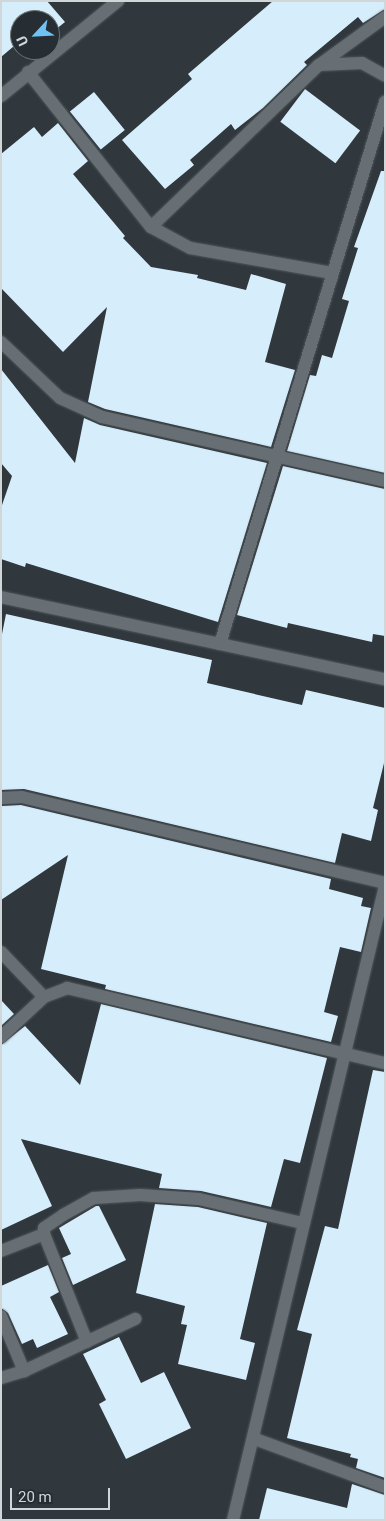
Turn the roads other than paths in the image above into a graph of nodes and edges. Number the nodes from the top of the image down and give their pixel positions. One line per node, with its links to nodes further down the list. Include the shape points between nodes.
1 (118, 1): 4 (street)
2 (385, 18): 3 (street)
3 (319, 65): 5 (street, via 362,63); 8 (street)
4 (28, 72): 6 (street); 8 (street)
5 (385, 76)
6 (1, 96)
7 (385, 102): 9 (street)
8 (151, 228): 9 (street, via 190,248)
9 (332, 273): 11 (street)
10 (1, 342): 11 (street, via 60,398 102,417)
11 (275, 456): 12 (street); 14 (street)
12 (385, 482)
13 (1, 597): 14 (street)
14 (220, 644): 15 (street)
15 (385, 679)
16 (1, 798): 17 (street, via 22,797)
17 (385, 885): 21 (street)
18 (1, 952): 19 (street)
19 (44, 997): 20 (street); 21 (street, via 67,988)
20 (1, 1037)
21 (346, 1053): 22 (street); 23 (street)
22 (385, 1063)
23 (302, 1223): 24 (street, via 199,1199 113,1195 94,1198 71,1210 44,1228); 31 (street)
24 (44, 1234): 25 (street); 28 (street)
25 (1, 1251)
26 (1, 1316): 29 (street)
27 (135, 1319): 28 (street)
28 (87, 1342): 29 (street)
29 (24, 1371): 30 (street)
30 (1, 1378)
31 (255, 1439): 32 (street); 33 (street)
32 (385, 1487)
33 (233, 1520)

